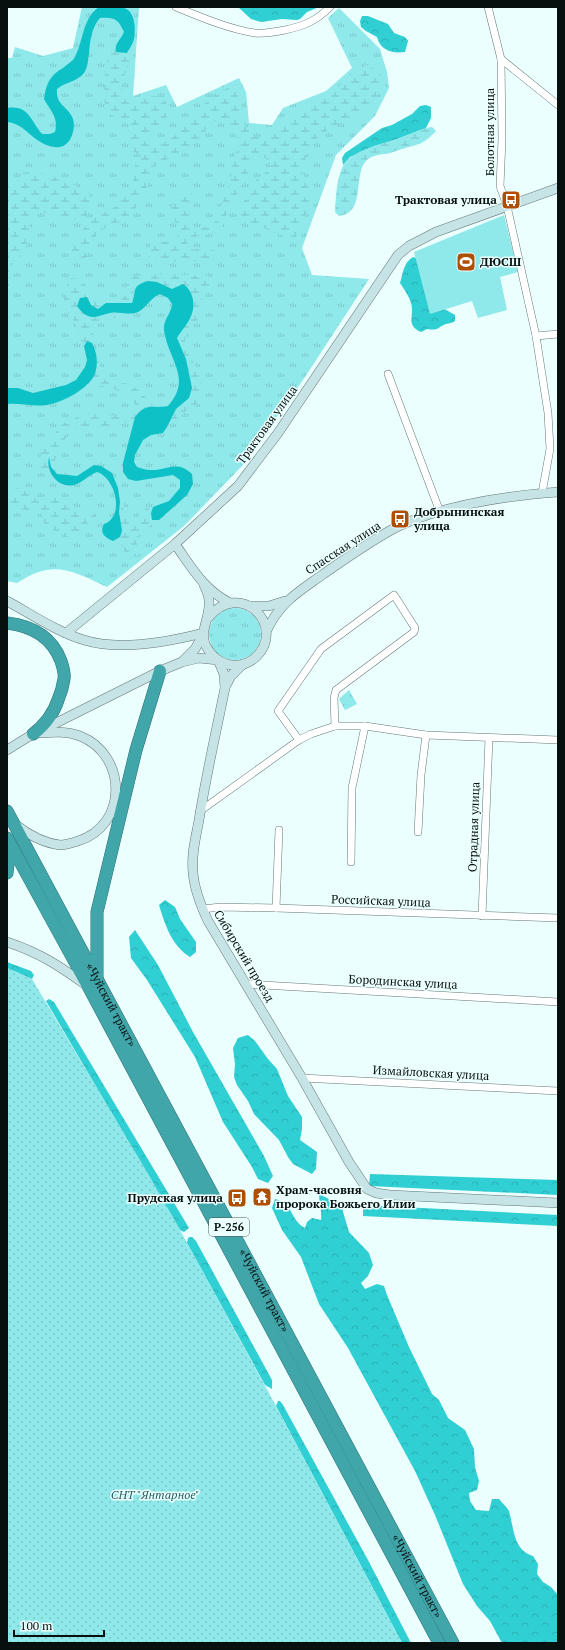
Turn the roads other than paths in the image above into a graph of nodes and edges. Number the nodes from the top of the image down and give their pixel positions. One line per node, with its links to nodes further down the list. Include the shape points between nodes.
1 (176, 7): 2 (street, via 238,29 267,33 298,28 320,18)
2 (330, 7)
3 (488, 7): 4 (street, Болотная улица)
4 (501, 59): 5 (street); 7 (street, Болотная улица, via 500,186)
5 (558, 105)
6 (558, 188): 7 (street, Трактовая улица)
7 (507, 206): 9 (street, Болотная улица); 14 (street, Трактовая улица, via 436,232 409,246 398,255 283,426 238,486)
8 (558, 334): 9 (street)
9 (536, 336): 12 (street, Болотная улица, via 550,436)
10 (388, 374): 13 (street)
11 (558, 492): 12 (street, Спасская улица)
12 (542, 493): 13 (street, Спасская улица)
13 (440, 512): 17 (street, Спасская улица, via 393,530 340,562)
14 (174, 544): 15 (street); 23 (street, Трактовая улица)
15 (204, 585): 18 (street); 20 (street, via 209,601)
16 (7, 601): 23 (street)
17 (286, 601): 19 (street, Спасская улица, via 269,606); 22 (street, Спасская улица)
18 (230, 603): 19 (street); 20 (street, via 218,608)
19 (249, 606): 22 (street, via 261,617)
20 (208, 618): 24 (street)
21 (7, 623): 32 (highway, via 26,627 50,641 57,651 64,672 63,686 57,704 52,714)
22 (266, 632): 27 (street, via 260,653)
23 (66, 633): 24 (street, via 100,644 117,645)
24 (203, 634): 25 (street, via 207,648); 26 (street, via 198,645)
25 (218, 660): 26 (street, via 199,658); 27 (street, via 229,665); 29 (street, Сибирский проезд, via 224,674)
26 (182, 662): 28 (street)
27 (243, 664): 29 (street, Сибирский проезд, via 231,676)
28 (160, 671): 32 (street); 51 (highway, via 136,750 97,912)
29 (225, 688): 39 (street, Сибирский проезд)
30 (335, 726): 31 (street); 35 (street); 35 (street, via 336,690 414,632 415,628 394,595 321,649 278,711)
31 (365, 726): 33 (street); 44 (street, via 352,788)
32 (34, 734): 37 (street); 40 (street, via 60,732 78,735 94,742 104,752 111,766 116,789 114,800 111,812 98,829 84,840 69,844 61,845 41,840)
33 (426, 734): 34 (street); 42 (street)
34 (488, 738): 36 (street); 48 (street, Отрадная улица)
35 (299, 740): 39 (street)
36 (558, 740)
37 (8, 749)
38 (7, 811): 40 (highway, «Чуйский тракт» / Р-256)
39 (200, 812): 47 (street, Сибирский проезд, via 193,853 193,872)
40 (12, 822): 51 (highway, «Чуйский тракт» / Р-256)
41 (279, 830): 46 (street)
42 (418, 832)
43 (8, 841): 45 (highway); 51 (highway, «Чуйский тракт» / Р-256)
44 (351, 862)
45 (7, 873)
46 (276, 908): 47 (street, Российская улица); 48 (street, Российская улица)
47 (202, 909): 52 (street, Сибирский проезд)
48 (482, 916): 49 (street, Российская улица)
49 (558, 918)
50 (7, 942): 51 (street, via 31,950)
51 (92, 983): 57 (highway, «Чуйский тракт» / Р-256); 58 (highway, «Чуйский тракт» / Р-256)
52 (246, 984): 53 (street, Бородинская улица); 54 (street, Сибирский проезд)
53 (558, 1002)
54 (302, 1078): 55 (street, Измайловская улица); 56 (street, Сибирский проезд, via 367,1189 390,1195)
55 (558, 1091)
56 (558, 1203)
57 (439, 1643)
58 (453, 1643)

